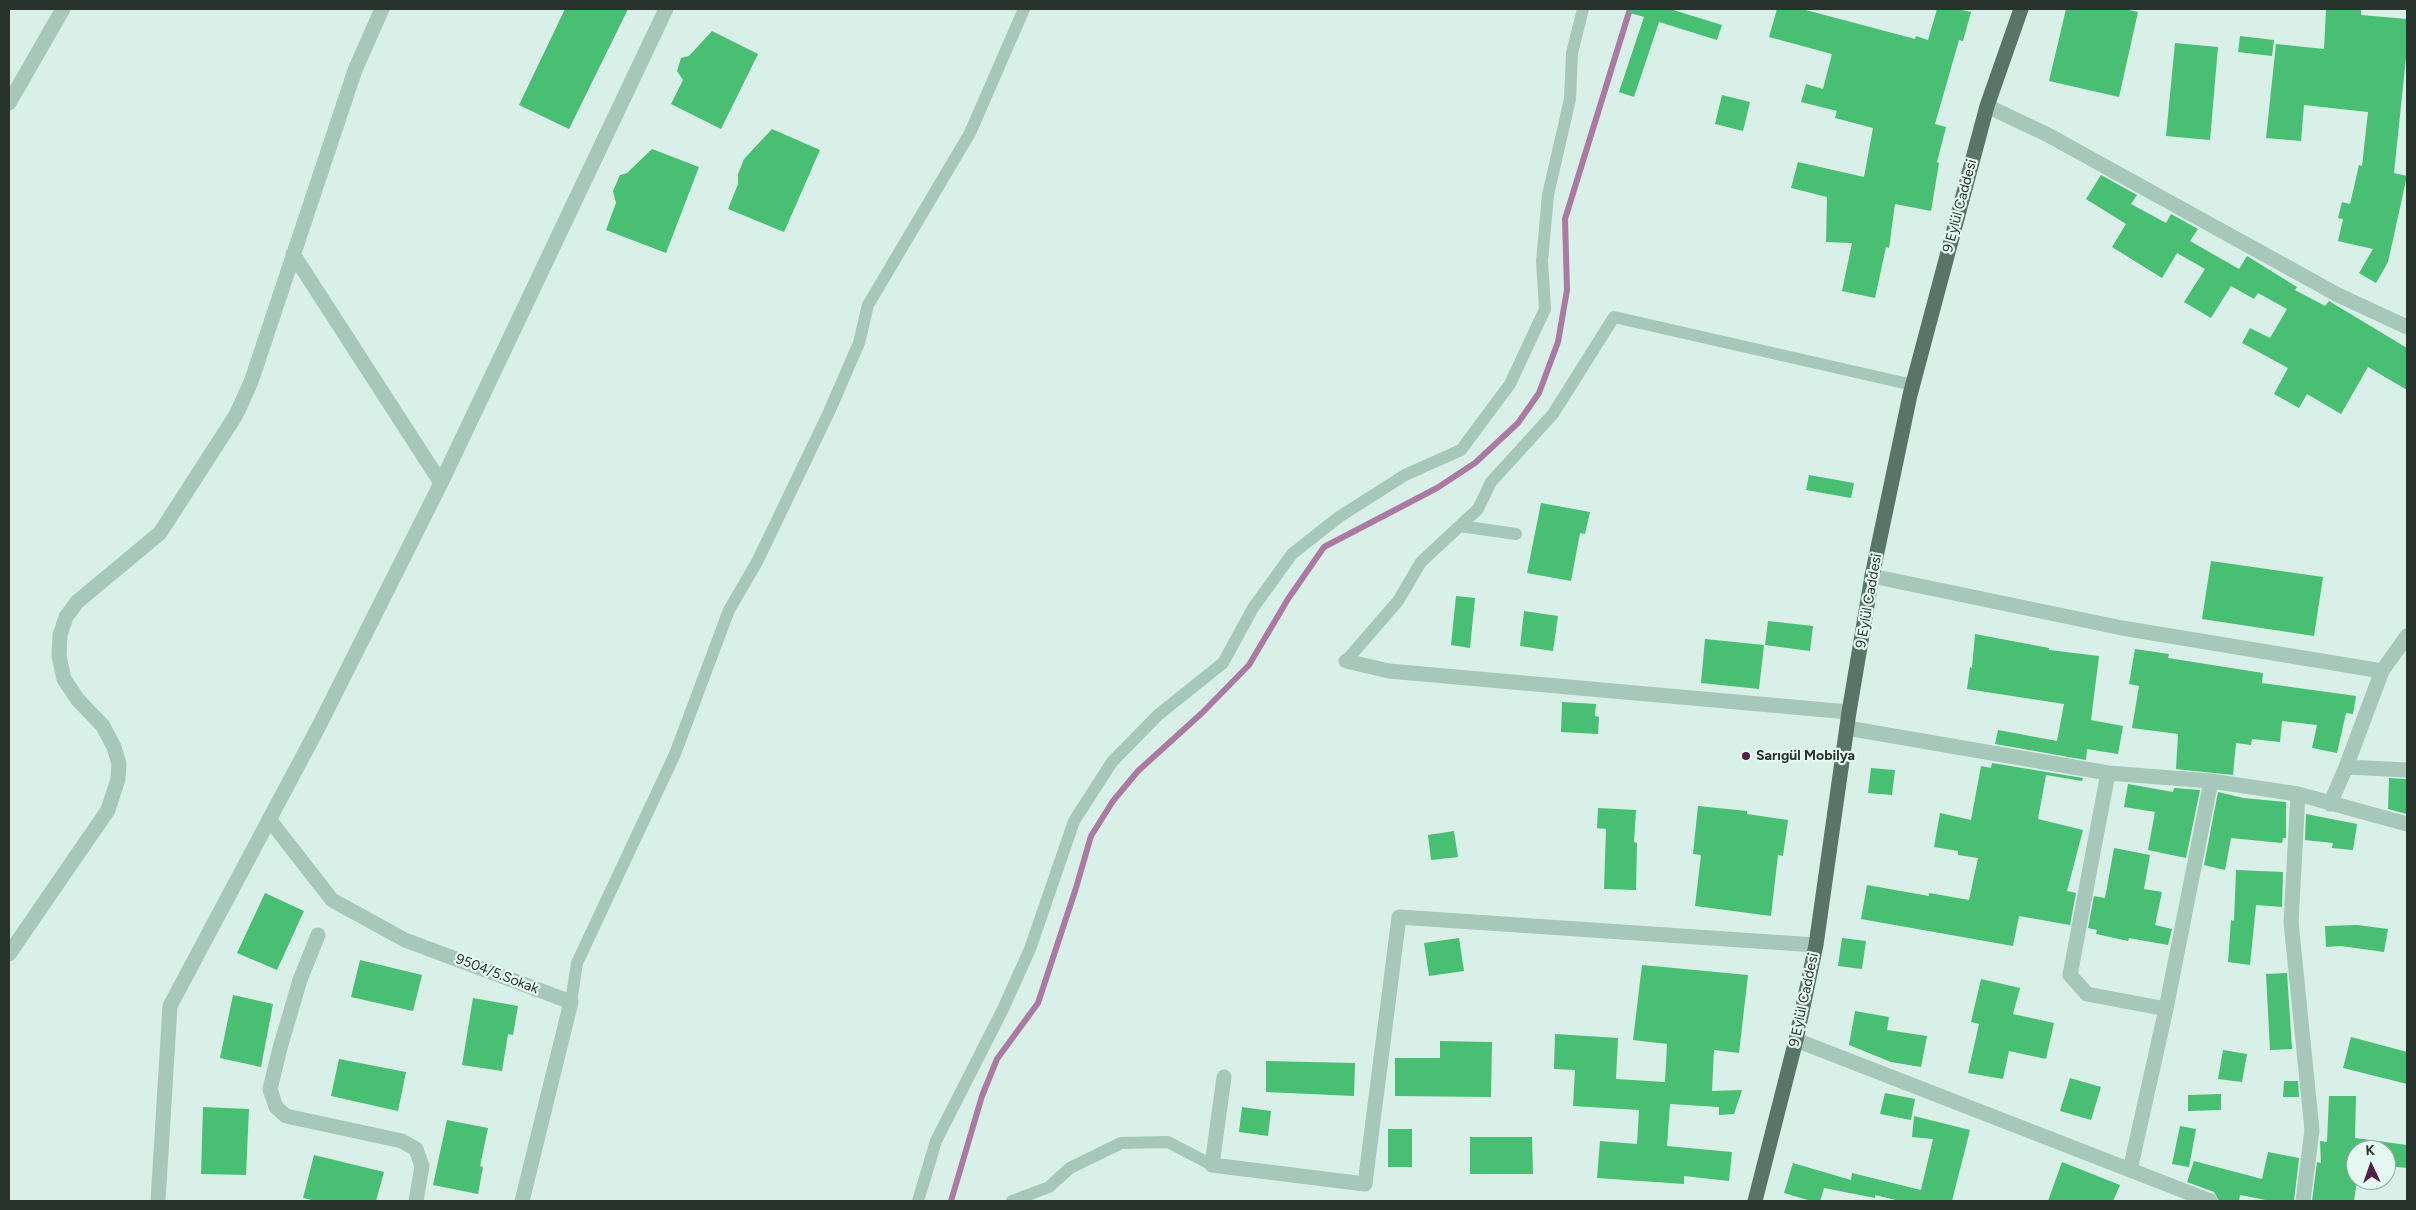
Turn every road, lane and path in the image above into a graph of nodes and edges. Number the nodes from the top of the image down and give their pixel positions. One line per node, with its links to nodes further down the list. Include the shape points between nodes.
1 (63, 9): 7 (street)
2 (382, 9): 10 (street, via 355,70)
3 (666, 9): 13 (street)
4 (1024, 9): 33 (lane, via 970,133 868,305 858,343 830,412 730,610 675,754 578,964)
5 (1583, 9): 42 (lane, via 1572,53 1570,99 1548,195 1542,261 1545,309 1510,384 1461,450 1405,475 1339,517 1292,554 1253,608 1223,663 1158,715 1112,762 1074,821 1030,949 936,1141)
6 (2021, 9): 9 (main road, 9 Eylül Caddesi)
7 (13, 82): 8 (street)
8 (9, 103)
9 (1987, 106): 11 (street, via 2048,135 2338,294); 12 (main road, 9 Eylül Caddesi)
10 (293, 254): 13 (street); 32 (street, via 251,382 226,431 160,533 77,602 66,617 60,635 59,656 64,678 78,700 103,726 119,764 118,779 108,810)
11 (2407, 327)
12 (1913, 385): 14 (lane, via 1614,316 1553,414 1491,482 1478,509); 16 (main road, 9 Eylül Caddesi)
13 (441, 483): 28 (street)
14 (1460, 526): 15 (lane); 18 (lane, via 1421,562 1398,601)
15 (1516, 534)
16 (1872, 576): 19 (street, via 2122,628); 20 (main road, 9 Eylül Caddesi)
17 (2407, 636): 19 (street)
18 (1346, 661): 20 (street, via 1389,671)
19 (2382, 671): 22 (street)
20 (1849, 712): 21 (main road, 9 Eylül Caddesi)
21 (1847, 728): 24 (street); 31 (main road, 9 Eylül Caddesi)
22 (2346, 767): 23 (street); 27 (street)
23 (2407, 770)
24 (2108, 773): 25 (street); 34 (street, via 2070,975 2087,994)
25 (2211, 781): 26 (street); 34 (street)
26 (2298, 794): 27 (street); 46 (street, via 2291,922 2312,1130)
27 (2330, 804): 29 (street)
28 (269, 819): 33 (street, 9504/5.Sokak, via 332,900 406,940); 39 (street, via 170,1006)
29 (2407, 824)
30 (318, 935): 40 (street, via 300,980 280,1048 270,1089 276,1107 286,1116 402,1141 416,1149 422,1166)
31 (1816, 945): 35 (main road, 9 Eylül Caddesi); 37 (street, via 1399,917 1365,1184)
32 (9, 954)
33 (571, 1002): 41 (street)
34 (2166, 1009): 38 (street)
35 (1796, 1040): 38 (street); 44 (main road, 9 Eylül Caddesi)
36 (1224, 1076): 37 (street)
37 (1212, 1165): 43 (lane, via 1168,1142 1121,1143 1070,1168 1049,1187)
38 (2130, 1170): 45 (street)
39 (158, 1201)
40 (416, 1201)
41 (522, 1201)
42 (918, 1201)
43 (1012, 1201)
44 (1755, 1201)
45 (2210, 1201)
46 (2303, 1201)

